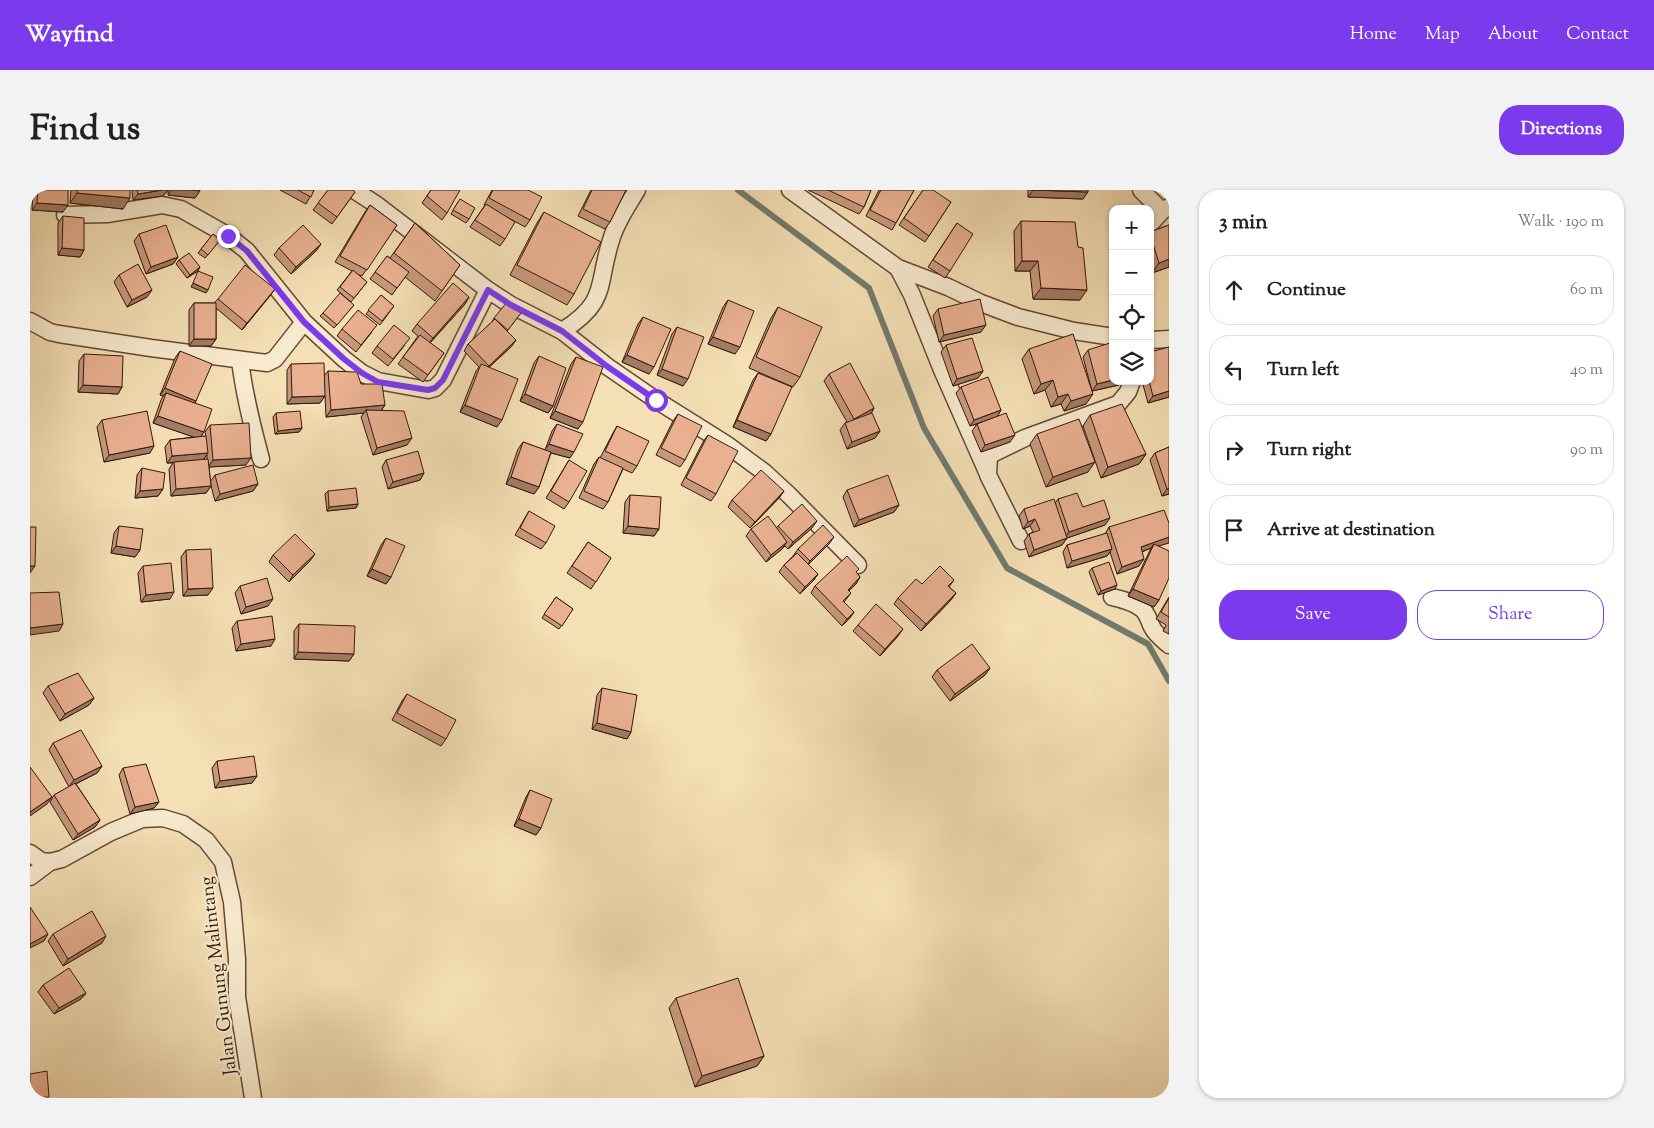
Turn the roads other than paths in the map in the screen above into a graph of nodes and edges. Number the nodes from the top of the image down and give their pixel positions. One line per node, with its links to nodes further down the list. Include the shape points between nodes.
1 (354, 190): 9 (street)
2 (637, 190): 12 (street, via 615,229 602,284 593,305)
3 (790, 190): 8 (street)
4 (1141, 190): 5 (street)
5 (1165, 209): 7 (street)
6 (65, 215): 11 (street, via 106,214 162,205 181,209 247,251)
7 (1154, 220)
8 (898, 268): 13 (street, via 1018,317); 19 (street)
9 (488, 290): 11 (street, via 443,380 428,390 378,382 344,359); 12 (street)
10 (30, 321): 16 (street, via 58,334)
11 (304, 322): 16 (street, via 271,361)
12 (562, 331): 21 (street, via 656,400 764,472)
13 (1109, 336)
14 (1169, 339): 15 (street)
15 (1154, 340)
16 (240, 360): 18 (street, via 248,413)
17 (1131, 385): 19 (street, via 1123,400 1112,407 1025,438 992,454)
18 (261, 459)
19 (988, 475): 20 (street)
20 (1021, 541)
21 (858, 565)
22 (1112, 597): 23 (street, via 1142,609 1158,636)
23 (1169, 645)
24 (30, 853): 25 (street, via 41,861)
25 (50, 862): 26 (street, Jalan Gunung Malintang); 27 (street, Jalan Gunung Malintang, via 142,820 164,818 183,824 206,840 223,862 232,902 237,997)
26 (30, 877)
27 (253, 1098)

